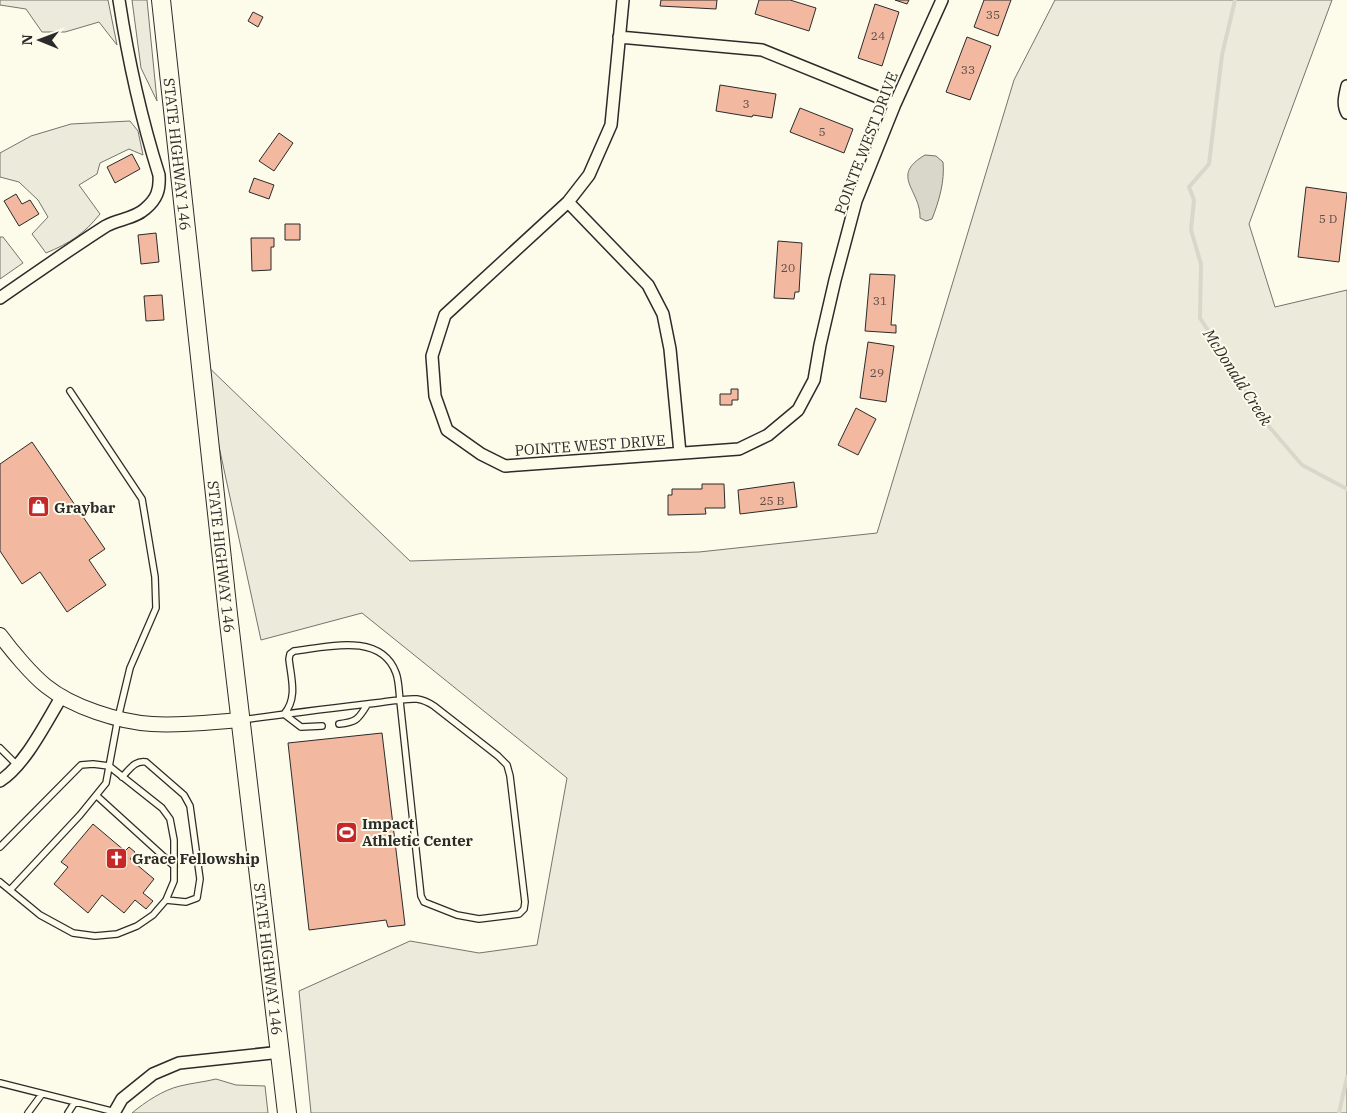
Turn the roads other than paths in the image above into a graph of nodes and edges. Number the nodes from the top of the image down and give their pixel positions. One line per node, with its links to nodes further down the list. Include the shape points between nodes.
1 (119, 0): 10 (street, via 160,187 144,211 108,225)
2 (161, 0): 19 (main road, STATE HIGHWAY 146)
3 (623, 0): 5 (street, POINTE WEST DRIVE)
4 (942, 0): 7 (street, POINTE WEST DRIVE)
5 (619, 37): 7 (street, via 762,50); 9 (street, POINTE WEST DRIVE, via 611,125 589,175)
6 (1347, 86): 8 (street, via 1344,100)
7 (895, 104): 12 (street, POINTE WEST DRIVE, via 856,201 814,380 798,410 768,435 739,449)
8 (1347, 113)
9 (568, 202): 12 (street, via 648,285 664,314); 12 (street, POINTE WEST DRIVE, via 445,315 432,356 435,396 448,430 504,466)
10 (0, 298)
11 (70, 390): 18 (lane, via 142,499 155,577 156,608 130,668)
12 (680, 453)
13 (0, 635): 14 (street, via 45,686)
14 (62, 696): 18 (street, via 88,709); 23 (street)
15 (400, 701): 15 (lane, via 414,699 430,703 507,765 525,902 524,910 519,914 479,919 457,915 424,902); 16 (lane); 17 (lane, via 396,674 388,659 373,649 354,644 290,654 293,698)
16 (367, 704): 17 (lane); 20 (lane, via 353,722)
17 (284, 714): 19 (lane); 21 (lane, via 301,726)
18 (118, 718): 19 (street, via 151,724); 24 (lane)
19 (240, 720): 33 (main road, STATE HIGHWAY 146)
20 (339, 724)
21 (322, 726)
22 (0, 748): 23 (lane)
23 (17, 765): 26 (street)
24 (109, 766): 25 (lane); 27 (lane, via 106,783); 28 (lane, via 81,765)
25 (122, 777): 29 (lane, via 162,808 170,819); 32 (lane, via 135,763 146,762 184,795 190,806 200,879 197,898 186,902)
26 (0, 781)
27 (97, 796): 29 (lane); 31 (lane)
28 (0, 847)
29 (174, 866): 32 (lane, via 174,881)
30 (0, 882): 31 (lane)
31 (10, 890): 32 (lane, via 40,915 74,933 95,936 116,934 137,926)
32 (166, 900)
33 (281, 1052): 39 (street, via 179,1063 153,1074 122,1099); 40 (main road, STATE HIGHWAY 146)
34 (0, 1083): 35 (lane)
35 (42, 1094): 36 (lane); 37 (lane)
36 (75, 1102): 38 (lane); 39 (lane)
37 (28, 1113)
38 (68, 1113)
39 (115, 1113)
40 (288, 1113)

